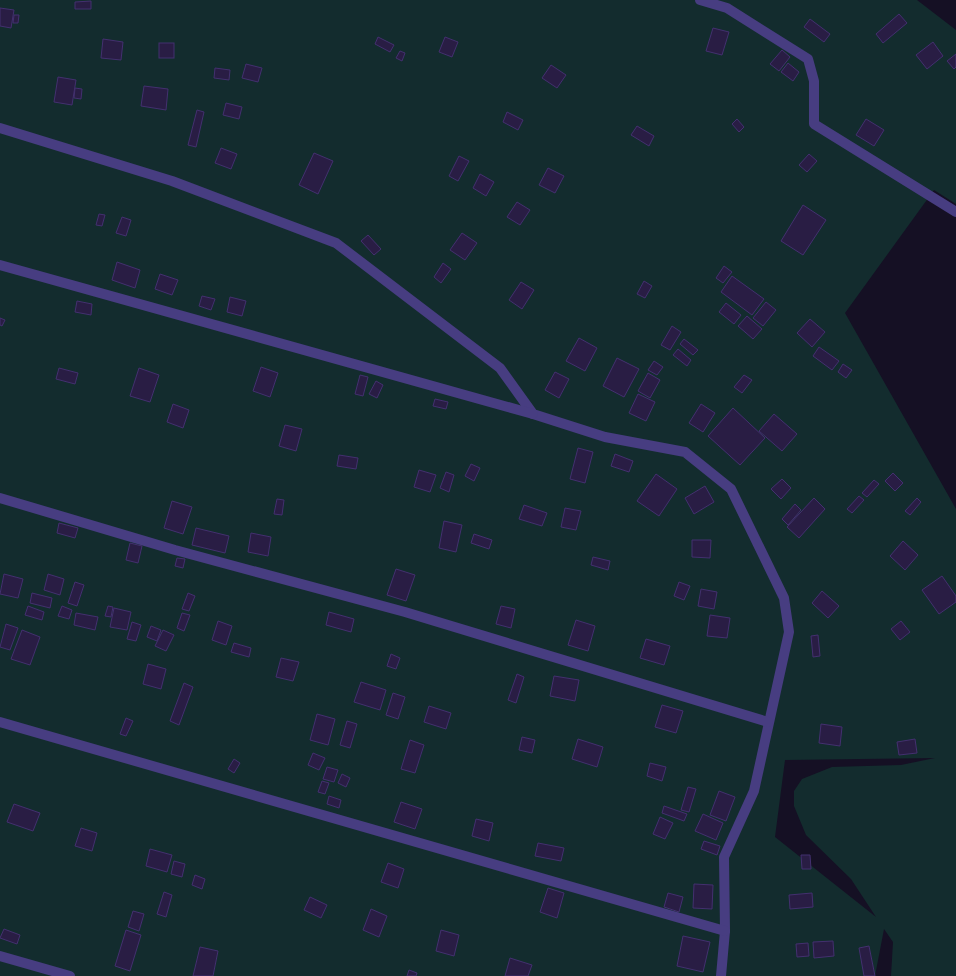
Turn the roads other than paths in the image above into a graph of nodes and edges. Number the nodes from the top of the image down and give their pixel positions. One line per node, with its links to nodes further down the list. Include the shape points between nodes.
1 (700, 0): 3 (street, via 726,8 808,59 814,81 814,124)
2 (0, 128): 5 (street, via 172,181 336,243 500,368)
3 (956, 212)
4 (0, 265): 5 (street)
5 (532, 414): 8 (street, via 605,436 685,452 731,490 784,598 789,632)
6 (0, 498): 8 (street, via 175,550 405,612)
7 (0, 722): 9 (street)
8 (768, 722): 9 (street, via 754,791 724,857)
9 (725, 931): 12 (street)
10 (0, 956): 11 (street)
11 (70, 976)
12 (721, 976)

